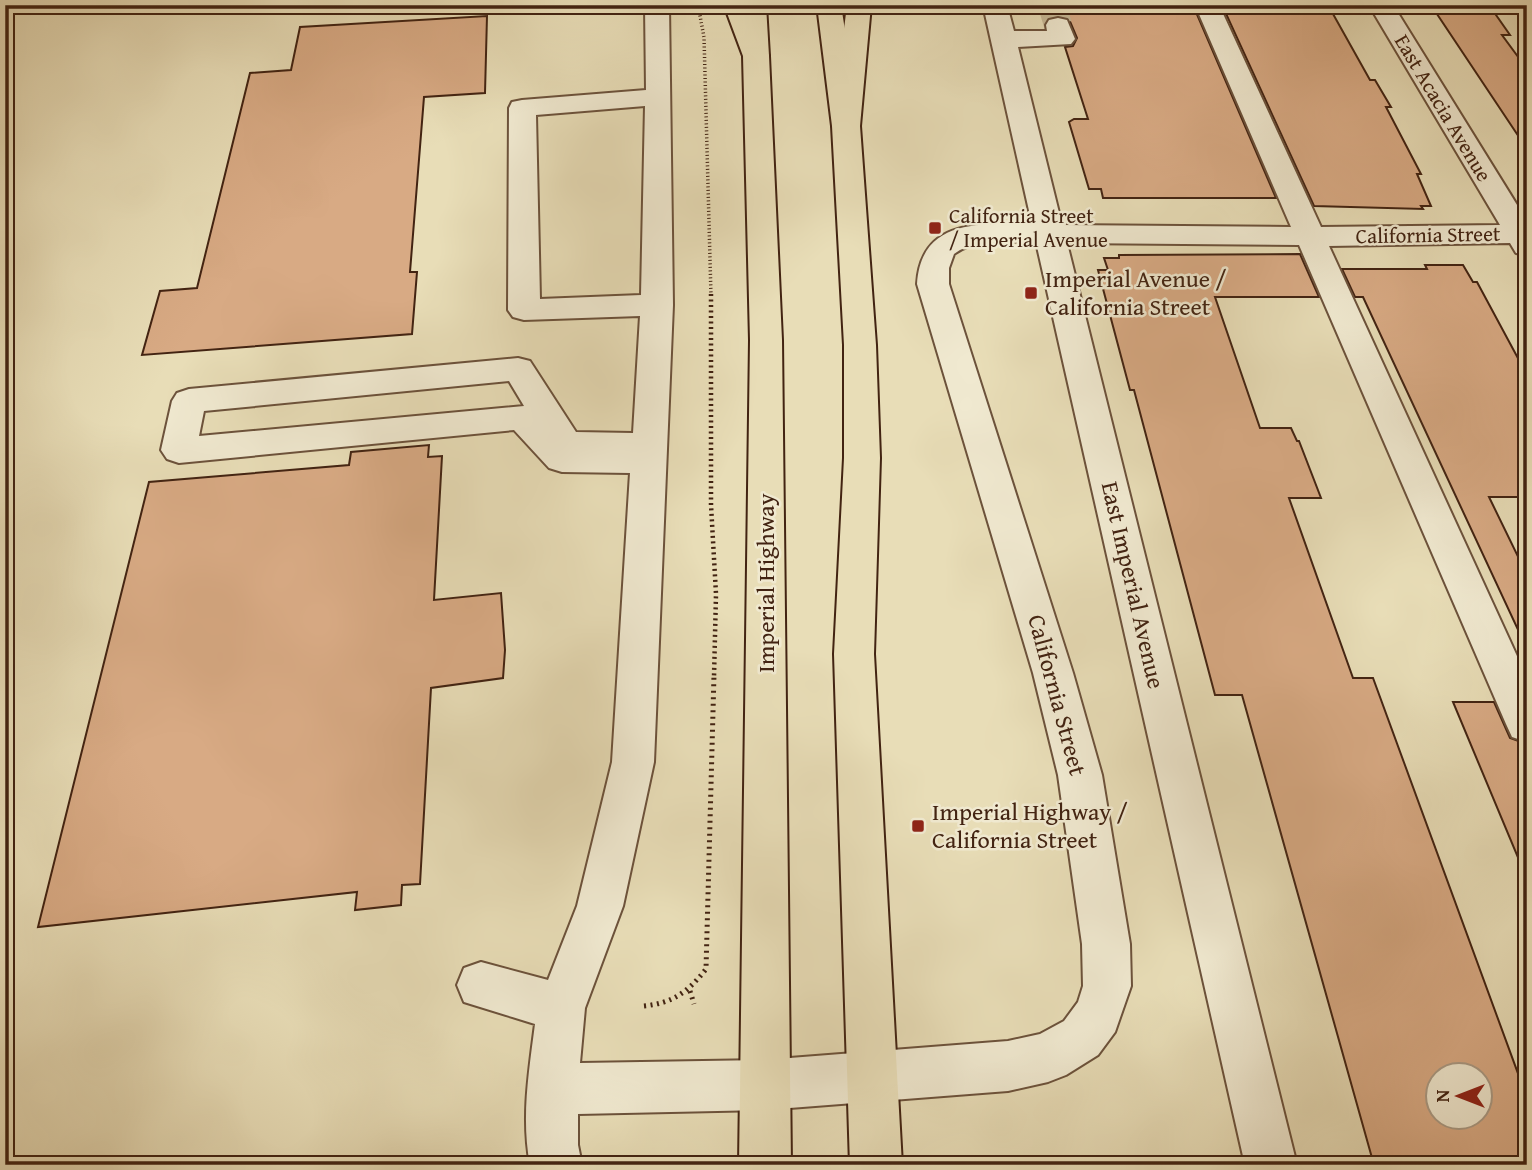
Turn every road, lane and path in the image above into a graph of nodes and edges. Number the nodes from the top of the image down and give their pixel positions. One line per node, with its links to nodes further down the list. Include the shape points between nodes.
1 (657, 5): 13 (street)
2 (698, 5): 21 (path, via 704,51 711,298 710,505 716,594)
3 (736, 5): 12 (main road, Imperial Highway)
4 (754, 5): 12 (main road)
5 (829, 5): 14 (main road)
6 (859, 5): 14 (main road)
7 (995, 5): 11 (street, East Imperial Avenue)
8 (1207, 5): 16 (street)
9 (1381, 5): 17 (street, East Acacia Avenue)
10 (1058, 25): 11 (street, via 1062,39)
11 (1003, 39): 15 (street, East Imperial Avenue)
12 (756, 56): 29 (main road, Imperial Highway, via 767,438)
13 (659, 97): 18 (street); 18 (street, via 522,108 524,310)
14 (846, 126): 28 (main road, via 860,345 862,458 854,654)
15 (1049, 233): 16 (street, California Street); 28 (street, California Street, via 967,235 946,244 936,255 933,284 1080,775 1106,944 1107,986 1098,1015 1081,1038 1048,1057 1007,1066); 34 (street, East Imperial Avenue)
16 (1320, 236): 17 (street, California Street); 20 (street)
17 (1524, 238)
18 (657, 305): 19 (street)
19 (649, 453): 19 (street, via 566,444 518,369 189,401 179,450 522,417 562,459); 27 (street, via 633,762 600,906)
20 (1527, 724)
21 (706, 969): 22 (path); 24 (path)
22 (715, 969)
23 (481, 985): 27 (street)
24 (690, 991): 25 (path); 26 (path, via 669,1004)
25 (694, 1004)
26 (644, 1006)
27 (561, 1008): 30 (street)
28 (872, 1076): 29 (street, California Street); 33 (main road)
29 (765, 1085): 30 (street, California Street); 32 (main road, Imperial Highway)
30 (552, 1089): 31 (street)
31 (556, 1165)
32 (765, 1165)
33 (876, 1165)
34 (1271, 1165)

